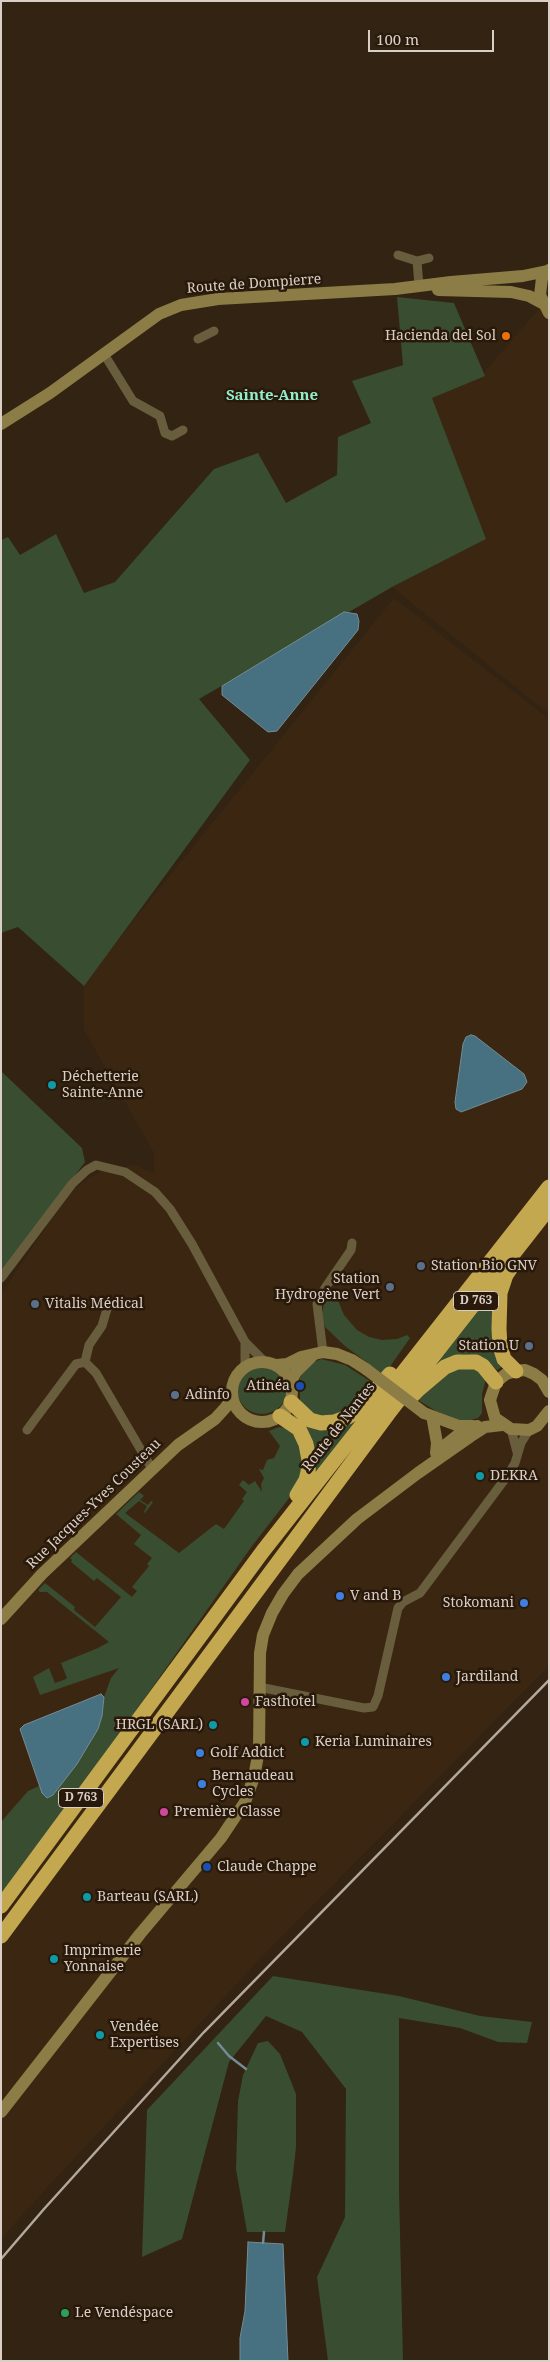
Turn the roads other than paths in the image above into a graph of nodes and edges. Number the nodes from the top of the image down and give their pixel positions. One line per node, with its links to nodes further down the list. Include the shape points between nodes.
1 (398, 255): 3 (street)
2 (429, 258): 3 (street)
3 (417, 261): 5 (street)
4 (548, 271): 5 (street, Route de Dompierre); 7 (street, via 540,287)
5 (419, 286): 6 (street, Route de Dompierre)
6 (395, 289): 7 (street, Route de Dompierre, via 511,292 529,296); 10 (street, Route de Dompierre, via 181,304 159,314)
7 (545, 308)
8 (214, 331): 9 (street)
9 (198, 339)
10 (104, 354): 11 (street, Route de Dompierre); 12 (street, via 133,401 160,416 165,433 172,436)
11 (1, 424)
12 (183, 430)
13 (549, 1187): 16 (highway, Route de Nantes / D 763)
14 (545, 1213): 24 (highway, via 533,1240 506,1275 500,1293 500,1346 504,1359); 33 (highway, D 763)
15 (352, 1243): 20 (street, via 317,1304)
16 (504, 1244): 29 (highway, via 479,1261 359,1410 341,1420 321,1423 302,1414); 47 (highway, Route de Nantes / D 763)
17 (1, 1278): 19 (street, via 72,1184 96,1165 111,1167 142,1182 170,1209)
18 (109, 1302): 21 (street, via 102,1326 89,1345)
19 (245, 1342): 22 (street); 23 (street)
20 (318, 1353): 22 (street, via 301,1356 287,1364); 26 (street, via 295,1373); 35 (street, bridge, via 337,1354 352,1360)
21 (85, 1362): 39 (street, via 76,1364); 45 (street, via 96,1373)
22 (271, 1363): 23 (street, via 254,1362); 26 (street, via 288,1376)
23 (245, 1366): 28 (street, via 234,1379)
24 (516, 1370): 25 (street); 27 (street, via 534,1374)
25 (496, 1382): 30 (street, via 491,1391); 33 (highway, via 476,1362 457,1362 445,1367 418,1389 400,1410)
26 (291, 1383): 29 (street)
27 (549, 1392)
28 (232, 1396): 32 (street); 36 (street, Rue Jacques-Yves Cousteau)
29 (291, 1402): 34 (street)
30 (491, 1408): 37 (street); 38 (street, via 495,1418)
31 (549, 1411): 40 (street, via 543,1421)
32 (241, 1414): 34 (street, via 260,1422); 36 (street, Rue Jacques-Yves Cousteau)
33 (388, 1414): 51 (highway, D 763)
34 (280, 1416): 47 (highway, via 298,1429 306,1444 309,1460 306,1480 274,1525)
35 (428, 1417): 37 (street, via 460,1426); 41 (street); 44 (street, via 437,1443)
36 (215, 1419): 45 (street, Rue Jacques-Yves Cousteau, via 178,1445)
37 (480, 1424): 41 (street)
38 (506, 1427): 40 (street); 42 (street, via 485,1428); 43 (street)
39 (27, 1430)
40 (529, 1430): 43 (street)
41 (457, 1435): 42 (street); 44 (street)
42 (472, 1436): 46 (street)
43 (517, 1452): 49 (street, via 508,1475 420,1593 402,1602 398,1608 373,1707 358,1707)
44 (436, 1453): 46 (street)
45 (152, 1470): 48 (street, Rue Jacques-Yves Cousteau, via 42,1574)
46 (418, 1473): 49 (street, via 357,1519 298,1574 283,1594 263,1635)
47 (271, 1541): 50 (highway, Route de Nantes / D 763)
48 (1, 1619)
49 (260, 1687): 52 (street, via 259,1750 246,1802)
50 (1, 1906)
51 (1, 1936)
52 (1, 2112)

